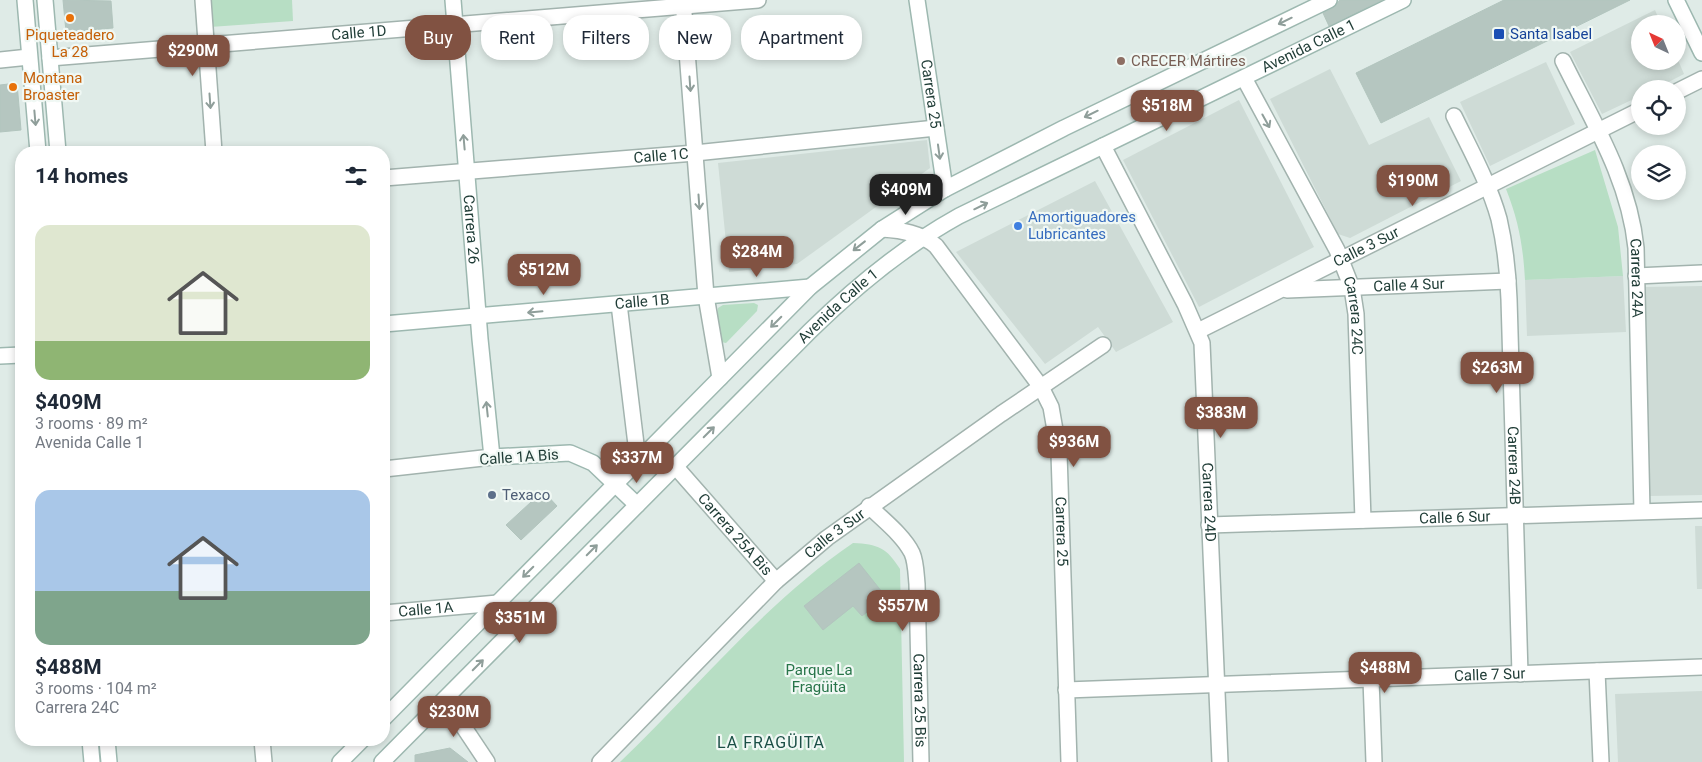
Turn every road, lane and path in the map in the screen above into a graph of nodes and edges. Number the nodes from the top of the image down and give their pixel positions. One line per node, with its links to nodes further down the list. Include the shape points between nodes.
1 (25, 0): 16 (street)
2 (45, 0): 17 (street)
3 (203, 0): 14 (street)
4 (453, 0): 11 (street, Carrera 26)
5 (758, 0): 10 (street, Calle 1D)
6 (917, 0): 26 (street, Carrera 25)
7 (1329, 0): 36 (street, Avenida Calle 1, one-way to 36)
8 (1403, 0): 21 (street, Avenida Calle 1)
9 (1676, 0): 15 (street)
10 (683, 3): 12 (street, Calle 1D); 32 (street, one-way to 32)
11 (454, 15)
12 (471, 23)
13 (405, 28): 14 (street, Calle 1D)
14 (206, 46): 17 (street, Calle 1D); 30 (street, one-way to 30)
15 (1702, 53)
16 (29, 57): 18 (street); 28 (street, one-way to 28)
17 (50, 58): 29 (street)
18 (0, 60)
19 (458, 60): 33 (street, Carrera 26, one-way to 19)
20 (1563, 61): 27 (street, Carrera 24A)
21 (1244, 78): 31 (street, Avenida Calle 1); 39 (street, Carrera 24C, one-way to 39)
22 (1702, 79): 23 (street)
23 (1686, 88)
24 (1631, 115): 27 (street, Calle 3 Sur)
25 (1454, 116): 35 (street, Carrera 24B)
26 (936, 128): 32 (street, Calle 1C); 36 (street, Carrera 25, one-way to 36)
27 (1598, 132): 35 (street, Calle 3 Sur); 41 (street, Carrera 24A, via 1624,188 1633,220)
28 (37, 146)
29 (57, 146)
30 (214, 146)
31 (1104, 146): 38 (street, Avenida Calle 1, one-way to 31, via 959,216); 50 (street, Carrera 24D)
32 (695, 153): 33 (street, Calle 1C); 46 (street, one-way to 46)
33 (467, 172): 34 (street, Calle 1C); 48 (street, Carrera 26)
34 (390, 178)
35 (1488, 187): 39 (street, Calle 3 Sur); 42 (street, Carrera 24B, via 1498,218)
36 (944, 189): 37 (street, Avenida Calle 1)
37 (882, 229): 38 (street, Carrera 25); 43 (street, Avenida Calle 1, one-way to 43)
38 (923, 237): 55 (street, Carrera 25, via 936,246); 58 (street, Avenida Calle 1, one-way to 38, via 851,292)
39 (1342, 260): 44 (street, Carrera 24C); 45 (street, Calle 3 Sur)
40 (1702, 273): 41 (street)
41 (1636, 276): 64 (street, Carrera 24A)
42 (1508, 281): 44 (street, Calle 4 Sur); 65 (street, Carrera 24B)
43 (810, 287): 46 (street, Calle 1B); 54 (street, Avenida Calle 1, one-way to 54)
44 (1352, 288): 45 (street, Calle 4 Sur); 66 (street, Carrera 24C, via 1356,314)
45 (1280, 290): 50 (street, Calle 3 Sur)
46 (706, 296): 47 (street, Calle 1B); 54 (street)
47 (618, 304): 48 (street, Calle 1B, one-way to 48); 57 (street)
48 (480, 315): 49 (street, Calle 1B); 56 (street, Carrera 26, one-way to 48)
49 (390, 323)
50 (1198, 331): 67 (street, Carrera 24D, via 1204,354)
51 (1103, 345): 55 (street, Calle 3 Sur)
52 (15, 355): 53 (street)
53 (0, 356)
54 (720, 378): 57 (street, Avenida Calle 1)
55 (1041, 387): 62 (street, Calle 3 Sur); 76 (street, Carrera 25, via 1051,407 1059,453)
56 (492, 457): 59 (street, Calle 1A Bis); 60 (street, Calle 1A Bis, via 570,453 593,463)
57 (638, 461): 60 (street, Avenida Calle 1)
58 (675, 466): 61 (street, Avenida Calle 1); 68 (street, Carrera 25A Bis)
59 (390, 468)
60 (616, 484): 61 (street, Calle 1A Bis); 69 (street, Avenida Calle 1, one-way to 69)
61 (637, 505): 77 (street, Avenida Calle 1, one-way to 61)
62 (869, 506): 68 (street, Calle 3 Sur); 90 (street, Carrera 25 Bis, via 912,553 915,565)
63 (1702, 510): 64 (street, Calle 6 Sur)
64 (1642, 511): 65 (street, Calle 6 Sur)
65 (1515, 515): 66 (street, Calle 6 Sur); 73 (street, Carrera 24B)
66 (1363, 520): 67 (street, Calle 6 Sur)
67 (1209, 525): 75 (street, Carrera 24D)
68 (776, 581): 89 (street, Calle 3 Sur)
69 (498, 603): 70 (street, Calle 1A); 78 (street, Avenida Calle 1)
70 (390, 612)
71 (1702, 667): 72 (street, Calle 7 Sur)
72 (1598, 671): 73 (street, Calle 7 Sur); 94 (street)
73 (1520, 674): 74 (street, Calle 7 Sur)
74 (1371, 679): 75 (street, Calle 7 Sur); 93 (street)
75 (1218, 685): 76 (street, Calle 7 Sur); 92 (street, Carrera 24D)
76 (1066, 690): 91 (street, Carrera 25)
77 (445, 699): 87 (street, Avenida Calle 1); 88 (street)
78 (390, 712)
79 (91, 746): 83 (street)
80 (108, 746): 84 (street)
81 (263, 746): 85 (street)
82 (356, 746): 86 (street)
83 (92, 762)
84 (109, 762)
85 (264, 762)
86 (340, 762)
87 (382, 762)
88 (487, 762)
89 (600, 762)
90 (921, 762)
91 (1069, 762)
92 (1220, 762)
93 (1374, 762)
94 (1601, 762)

